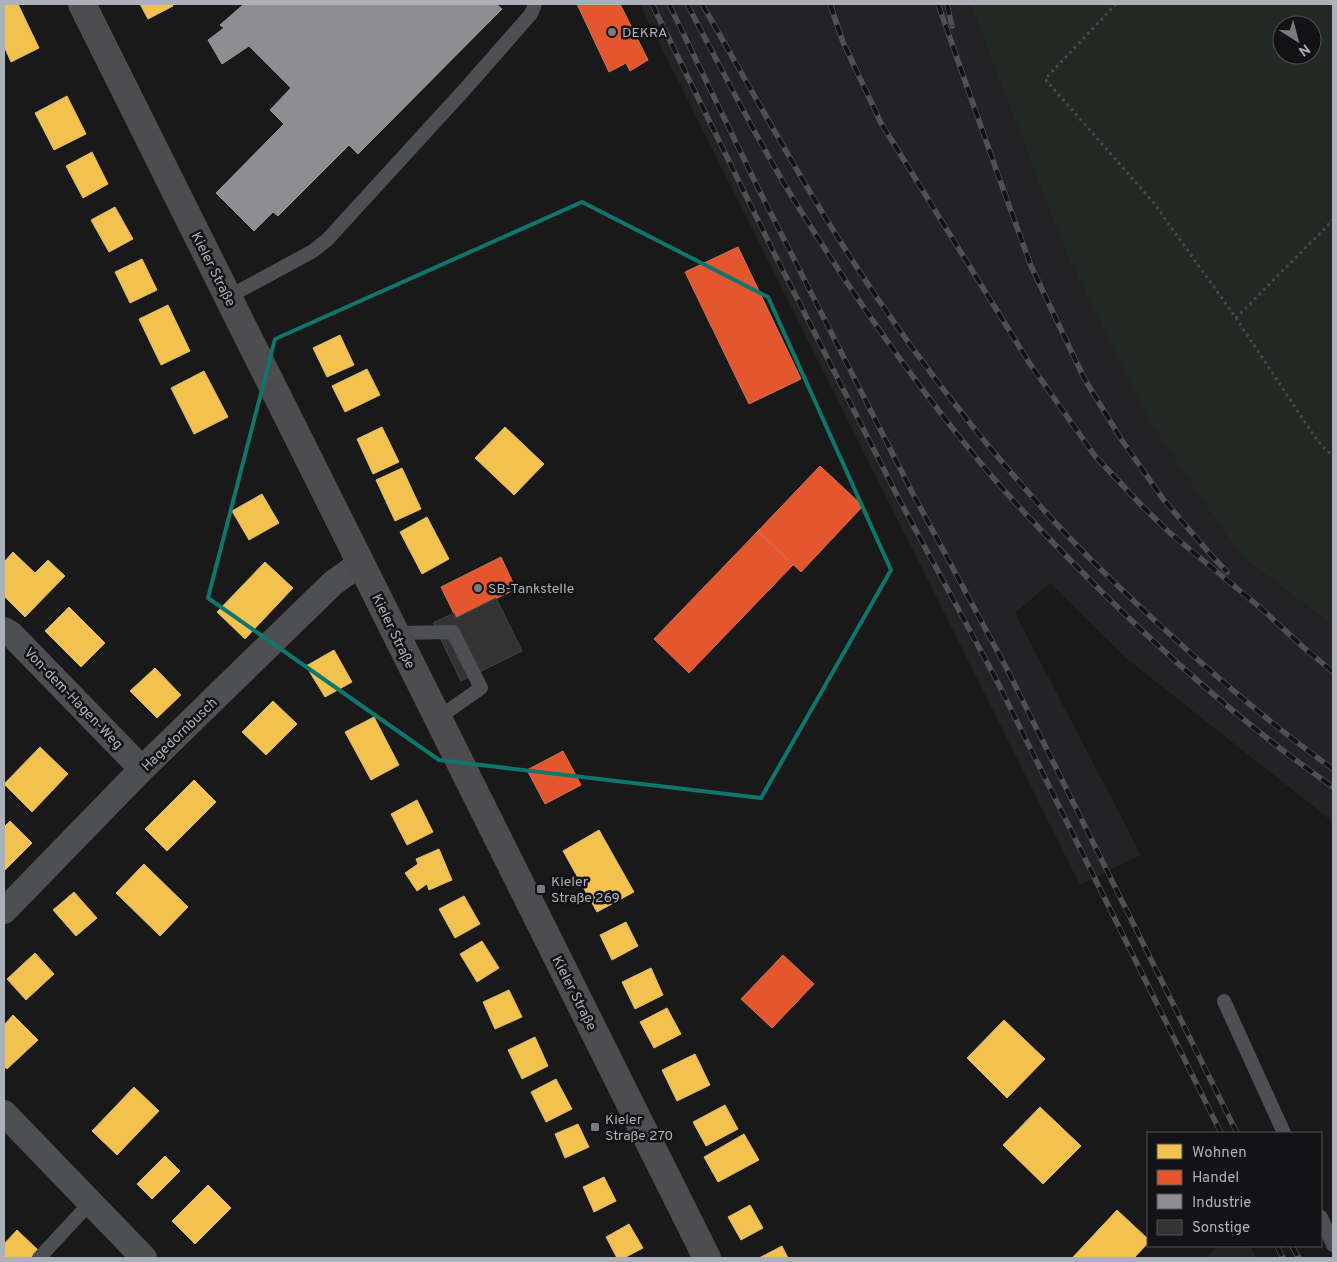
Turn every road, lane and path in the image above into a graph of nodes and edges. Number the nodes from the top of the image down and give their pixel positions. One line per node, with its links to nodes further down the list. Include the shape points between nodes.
1 (82, 4): 5 (main road, Kieler Straße)
2 (535, 4): 5 (lane, via 532,14 326,240 313,251)
3 (1116, 4): 6 (path, via 1045,79 1153,202)
4 (1333, 220): 6 (path)
5 (228, 297): 8 (main road, Kieler Straße)
6 (1236, 318): 7 (path, via 1314,436)
7 (1333, 456)
8 (361, 563): 10 (main road, Kieler Straße); 12 (street, Hagedornbusch, via 333,583)
9 (4, 630): 12 (street, Von-dem-Hagen-Weg)
10 (396, 634): 11 (main road, Kieler Straße); 11 (lane, via 453,632 481,688)
11 (438, 718): 22 (main road, Kieler Straße)
12 (142, 769): 13 (street, Hagedornbusch)
13 (4, 911)
14 (1224, 1001): 16 (lane)
15 (4, 1113): 17 (street)
16 (1284, 1132)
17 (91, 1202): 20 (lane); 21 (street)
18 (1322, 1219): 19 (lane)
19 (1333, 1245)
20 (39, 1258)
21 (144, 1258)
22 (707, 1258)

